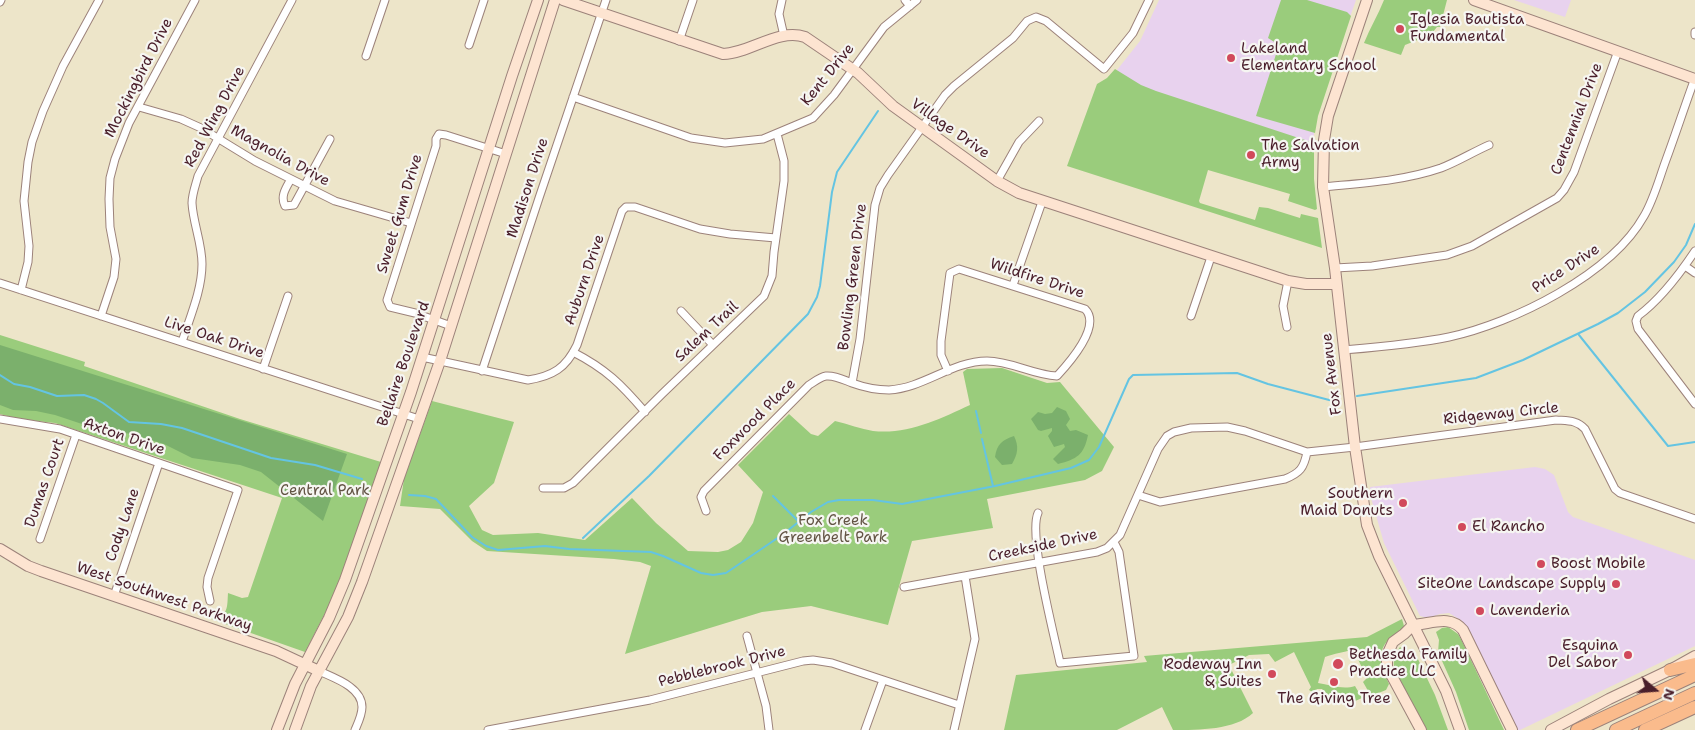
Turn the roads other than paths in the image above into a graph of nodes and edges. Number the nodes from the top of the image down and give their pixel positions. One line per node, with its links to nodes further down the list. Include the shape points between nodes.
1 (99, 0): 51 (street, via 63,66 32,142 24,201 28,262)
2 (195, 0): 26 (street, Mockingbird Drive)
3 (292, 0): 30 (street, Red Wing Drive)
4 (385, 0): 22 (street)
5 (484, 0): 20 (street)
6 (538, 0): 33 (main road, Bellaire Boulevard)
7 (555, 0): 34 (main road)
8 (563, 0): 17 (main road, Village Drive)
9 (606, 0): 17 (street, Madison Drive)
10 (693, 0): 19 (street)
11 (782, 0): 18 (street, via 779,14)
12 (917, 0): 16 (street, Kent Drive)
13 (1149, 0): 28 (street, Bowling Green Drive, via 1133,33 1104,69 1046,21 1036,17 1027,21 1014,38 954,86)
14 (1366, 0): 38 (main road, Fox Avenue, via 1328,116)
15 (1474, 0): 21 (main road)
16 (908, 3): 23 (street, Kent Drive, via 884,27)
17 (602, 14): 19 (main road, Village Drive); 25 (street, Madison Drive)
18 (784, 36): 19 (main road, Village Drive, via 724,54); 23 (main road, Village Drive, via 800,35 810,39)
19 (679, 40)
20 (469, 45)
21 (1618, 51): 24 (main road); 45 (street, Centennial Drive, via 1574,172 1557,198 1472,246 1447,255)
22 (366, 56)
23 (852, 69): 28 (main road, Village Drive, via 887,102); 29 (street, Kent Drive, via 813,118)
24 (1695, 78): 61 (street, Price Drive, via 1644,216 1623,245 1603,264 1524,311 1490,325 1441,338)
25 (573, 97): 29 (street, Kent Drive, via 691,138 726,143); 66 (street, Madison Drive)
26 (138, 108): 30 (street, Magnolia Drive, via 181,119); 54 (street, Mockingbird Drive, via 119,148 110,178 110,227 116,259 114,277)
27 (1039, 121): 36 (street, via 1019,142)
28 (922, 127): 36 (main road, Village Drive); 68 (street, Bowling Green Drive, via 880,188 874,205 860,339)
29 (777, 134): 41 (street, Salem Trail, via 784,161 784,181)
30 (219, 138): 35 (street, Magnolia Drive); 59 (street, Red Wing Drive, via 198,176 192,202 201,242 202,270)
31 (330, 139): 37 (street)
32 (1489, 145): 38 (street, via 1441,168 1387,181)
33 (488, 149): 34 (street, Sweet Gum Drive); 40 (street, Sweet Gum Drive, via 439,134); 56 (main road, Bellaire Boulevard)
34 (506, 154): 57 (main road)
35 (291, 179): 37 (street, Magnolia Drive); 37 (street, via 283,194 284,206 294,205)
36 (997, 180): 39 (main road, Village Drive)
37 (305, 186): 40 (street, Magnolia Drive, via 335,201)
38 (1323, 187): 45 (main road, Fox Avenue)
39 (1042, 202): 43 (main road, Village Drive); 50 (street)
40 (411, 223): 56 (street, Sweet Gum Drive, via 387,300 390,307)
41 (776, 238): 60 (street, Salem Trail, via 768,288); 62 (street, Auburn Drive, via 700,229 635,207 626,207)
42 (1695, 251): 44 (street)
43 (1211, 257): 47 (main road, Village Drive); 55 (street)
44 (1685, 266): 46 (street); 69 (street, via 1636,321 1638,329)
45 (1335, 268): 49 (main road, Fox Avenue)
46 (1695, 273)
47 (1288, 281): 49 (main road, Village Drive); 58 (street, via 1283,306)
48 (0, 283): 51 (street, Live Oak Drive)
49 (1336, 284): 61 (main road, Fox Avenue)
50 (1013, 285): 67 (street, Wildfire Drive, via 959,269 950,274 941,341 941,355); 67 (street, Wildfire Drive, via 1090,313 1091,323 1084,342 1068,364 1057,376 993,361 968,363)
51 (21, 290): 54 (street, Live Oak Drive)
52 (288, 296): 65 (street)
53 (681, 311): 60 (street)
54 (101, 316): 59 (street, Live Oak Drive)
55 (1191, 316)
56 (434, 321): 57 (street, Sweet Gum Drive); 63 (main road, Bellaire Boulevard)
57 (451, 326): 64 (main road)
58 (1287, 327)
59 (182, 342): 65 (street, Live Oak Drive)
60 (713, 345): 70 (street, Salem Trail)
61 (1344, 350): 75 (main road, Fox Avenue)
62 (573, 352): 66 (street, Auburn Drive, via 564,365 545,377 528,380); 70 (street, via 606,372)
63 (422, 358): 64 (street, Auburn Drive); 71 (main road, Bellaire Boulevard)
64 (440, 361): 66 (street, Auburn Drive); 73 (main road)
65 (263, 368): 71 (street, Live Oak Drive)
66 (482, 371)
67 (948, 371): 68 (street, Wildfire Drive, via 905,388 887,390)
68 (852, 382): 80 (street, Foxwood Place, via 827,376 809,385 704,491 701,497)
69 (1695, 404)
70 (645, 412): 78 (street, Salem Trail, via 573,483 564,488)
71 (403, 414): 73 (street, Live Oak Drive); 97 (main road, Bellaire Boulevard, via 338,599)
72 (0, 419): 74 (street, Axton Drive, via 55,428)
73 (420, 419): 100 (main road, via 351,610)
74 (76, 435): 77 (street, Axton Drive); 83 (street, Dumas Court)
75 (1355, 447): 76 (street, Creekside Drive); 82 (street, Ridgeway Circle, via 1556,420 1574,421 1585,429 1615,489); 92 (main road, Fox Avenue, via 1367,525)
76 (1307, 452): 79 (street, via 1304,466 1285,479 1160,502); 79 (street, Creekside Drive, via 1226,427 1174,432 1163,440)
77 (158, 463): 89 (street, Cody Lane); 90 (street, Axton Drive, via 238,490 208,578)
78 (543, 488)
79 (1138, 495): 84 (street, Creekside Drive)
80 (706, 511)
81 (1038, 513): 86 (street, via 1035,532)
82 (1695, 519)
83 (40, 539)
84 (1114, 542): 86 (street, Creekside Drive, via 1098,552); 86 (street, via 1119,552 1134,656 1060,663)
85 (0, 549): 89 (main road, West Southwest Parkway, via 34,568)
86 (1040, 562): 87 (street, Creekside Drive)
87 (965, 576): 88 (street, Creekside Drive); 105 (street, via 975,639)
88 (904, 587)
89 (114, 596): 97 (main road, West Southwest Parkway)
90 (210, 601)
91 (1437, 622): 92 (main road); 95 (main road); 116 (main road, via 1449,620 1463,630)
92 (1413, 625): 94 (main road); 95 (main road, Fox Avenue)
93 (747, 636): 101 (street)
94 (1393, 642): 95 (main road); 114 (main road, via 1388,651 1387,667)
95 (1422, 642): 115 (main road, Fox Avenue, via 1446,691)
96 (1695, 656): 99 (main road)
97 (305, 664): 100 (main road, West Southwest Parkway); 107 (main road, Bellaire Boulevard)
98 (1695, 664): 99 (highway)
99 (1670, 670): 117 (main road)
100 (319, 671): 108 (main road); 109 (street, via 357,693 362,710)
101 (757, 672): 103 (street, Pebblebrook Drive, via 814,660); 110 (street, Pebblebrook Drive, via 650,700); 111 (street)
102 (1695, 675): 118 (highway)
103 (882, 680): 105 (street, Pebblebrook Drive); 112 (street)
104 (1695, 693): 119 (highway)
105 (959, 706): 113 (street)
106 (1695, 707): 120 (highway)
107 (277, 730)
108 (295, 730)
109 (355, 730)
110 (488, 730)
111 (769, 730)
112 (865, 730)
113 (954, 730)
114 (1420, 730)
115 (1460, 730)
116 (1512, 730)
117 (1551, 730)
118 (1578, 730)
119 (1616, 730)
120 (1644, 730)

